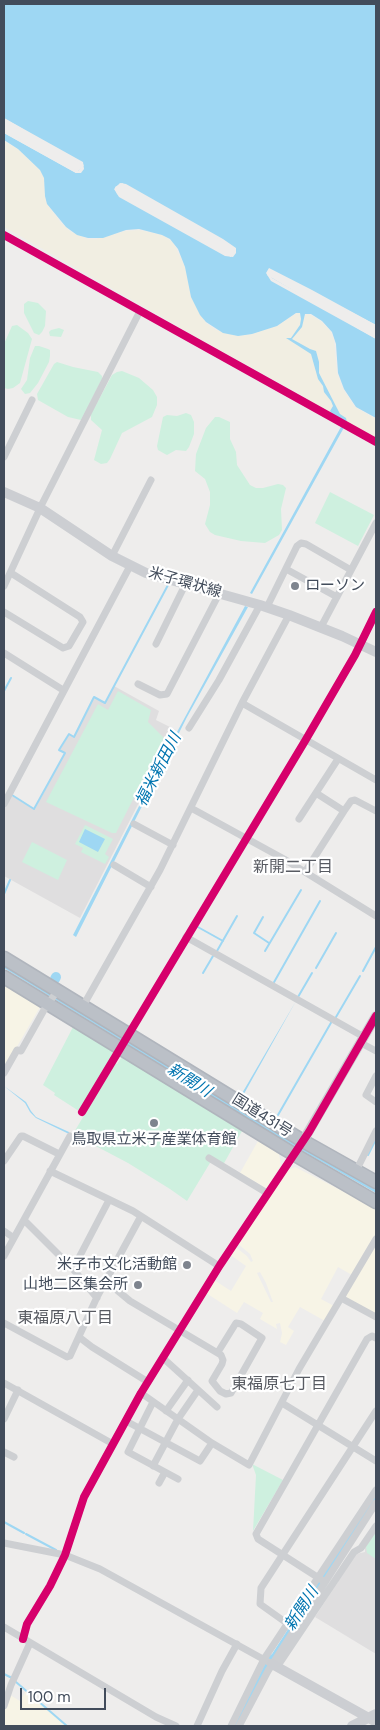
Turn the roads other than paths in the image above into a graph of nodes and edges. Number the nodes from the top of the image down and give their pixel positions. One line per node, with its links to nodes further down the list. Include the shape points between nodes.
1 (4, 235): 2 (street)
2 (140, 311): 4 (street); 8 (street)
3 (32, 400): 5 (street)
4 (376, 442)
5 (4, 456)
6 (151, 480): 10 (street)
7 (4, 492): 8 (main road, 米子環状線)
8 (40, 508): 10 (main road, 米子環状線); 14 (street)
9 (376, 523): 13 (street)
10 (112, 556): 11 (main road, 米子環状線)
11 (130, 566): 15 (main road, 米子環状線); 29 (street)
12 (286, 569): 13 (street, via 297,546 304,543); 18 (street); 19 (street)
13 (351, 570): 18 (street)
14 (11, 574): 16 (street); 20 (street, via 80,617 82,624 69,646 63,648)
15 (185, 585): 17 (main road, 米子環状線); 24 (street)
16 (4, 586)
17 (219, 594): 19 (main road, 米子環状線); 28 (street, via 166,695 160,696)
18 (337, 597): 23 (street)
19 (263, 606): 21 (main road, 米子環状線); 31 (street)
20 (4, 612)
21 (290, 615): 23 (main road, 米子環状線); 30 (street)
22 (376, 615): 25 (street)
23 (321, 627): 25 (main road, 米子環状線)
24 (156, 644)
25 (360, 644): 26 (main road, 米子環状線); 32 (street)
26 (376, 652)
27 (4, 653): 29 (street)
28 (138, 684)
29 (63, 690): 36 (street)
30 (242, 704): 32 (street); 37 (street)
31 (189, 728)
32 (305, 741): 33 (street); 42 (street)
33 (338, 759): 34 (street); 35 (street)
34 (376, 780)
35 (316, 793): 38 (street); 40 (street)
36 (4, 804)
37 (191, 808): 42 (street); 43 (street)
38 (344, 811): 39 (street, via 355,800); 45 (street)
39 (376, 811)
40 (299, 819)
41 (134, 824): 43 (street)
42 (247, 838): 45 (street); 48 (street)
43 (173, 845): 46 (street)
44 (114, 865): 46 (street)
45 (305, 872): 47 (street)
46 (151, 887): 53 (street)
47 (376, 916)
48 (186, 938): 55 (street); 56 (street)
49 (4, 958): 51 (highway, 国道431号)
50 (4, 977): 52 (highway, 国道431号)
51 (57, 992): 52 (street); 53 (highway, 国道431号)
52 (50, 1003): 57 (highway, 国道431号); 59 (street, via 21,1051 16,1050)
53 (83, 1006): 55 (highway, 国道431号)
54 (376, 1016): 56 (main road)
55 (129, 1036): 57 (street); 65 (highway, 国道431号, via 238,1101)
56 (362, 1040): 58 (street); 65 (main road)
57 (121, 1048): 62 (street); 65 (highway, 国道431号)
58 (376, 1051)
59 (4, 1074)
60 (376, 1076): 61 (street, via 366,1095)
61 (376, 1102)
62 (82, 1112)
63 (376, 1131): 70 (street)
64 (70, 1136): 66 (street)
65 (298, 1148): 70 (highway, 国道431号); 72 (street); 74 (highway, 国道431号)
66 (59, 1154): 68 (street, via 21,1136); 69 (street)
67 (209, 1158): 72 (street)
68 (4, 1161)
69 (50, 1171): 73 (street); 76 (street)
70 (356, 1171): 71 (highway, 国道431号)
71 (376, 1182)
72 (267, 1193): 81 (street)
73 (110, 1200): 75 (street); 82 (street)
74 (376, 1202)
75 (141, 1216): 81 (street); 83 (street)
76 (24, 1220): 78 (street); 82 (street)
77 (4, 1231): 78 (street)
78 (14, 1238): 80 (street)
79 (376, 1238): 85 (street)
80 (4, 1256)
81 (219, 1266): 88 (street)
82 (73, 1269): 84 (street)
83 (106, 1281): 84 (street); 88 (street, via 130,1301)
84 (97, 1298): 89 (street)
85 (341, 1298): 86 (street); 100 (street)
86 (376, 1317)
87 (4, 1323): 89 (street, via 67,1357)
88 (180, 1331): 91 (street); 92 (street)
89 (79, 1337): 94 (street)
90 (376, 1338): 107 (street, via 367,1339)
91 (218, 1352): 91 (street, via 236,1323 262,1338 228,1394 220,1391 212,1381 223,1360)
92 (163, 1358): 93 (street); 94 (street)
93 (188, 1380): 97 (street); 102 (street)
94 (148, 1382): 98 (street)
95 (4, 1383): 96 (street)
96 (18, 1390): 104 (street); 111 (street)
97 (198, 1390): 101 (street); 105 (street)
98 (141, 1393): 99 (street); 106 (street)
99 (153, 1402): 102 (street); 108 (street)
100 (282, 1403): 107 (street); 110 (street, via 249,1465)
101 (217, 1407)
102 (166, 1411): 105 (street)
103 (376, 1411): 112 (street)
104 (4, 1418)
105 (178, 1419): 109 (street); 110 (street)
106 (126, 1421): 108 (street); 111 (street)
107 (318, 1425): 112 (street); 124 (street, via 256,1531 256,1537)
108 (140, 1428): 109 (street); 116 (street, via 128,1452)
109 (165, 1442): 110 (street, via 200,1461); 116 (street)
110 (212, 1443)
111 (113, 1444): 125 (street, via 84,1496)
112 (354, 1447): 115 (street); 124 (street)
113 (4, 1452): 114 (street)
114 (14, 1457)
115 (376, 1461)
116 (153, 1466): 117 (street)
117 (165, 1472): 118 (street); 119 (street)
118 (178, 1479)
119 (159, 1483)
120 (376, 1490): 126 (street)
121 (376, 1503): 126 (street)
122 (376, 1526): 131 (street)
123 (4, 1543): 125 (street)
124 (283, 1554): 126 (street); 127 (street, via 261,1588 259,1602)
125 (65, 1555): 129 (street, via 27,1624); 130 (street, via 114,1576)
126 (322, 1580): 127 (street); 131 (street)
127 (288, 1624): 131 (street)
128 (4, 1627): 129 (street)
129 (27, 1641): 132 (street); 134 (street)
130 (237, 1644): 131 (street); 135 (street)
131 (271, 1664): 133 (main road); 136 (street); 137 (street)
132 (4, 1706)
133 (373, 1718): 138 (main road)
134 (176, 1726)
135 (197, 1726)
136 (231, 1726)
137 (239, 1726)
138 (352, 1726)

